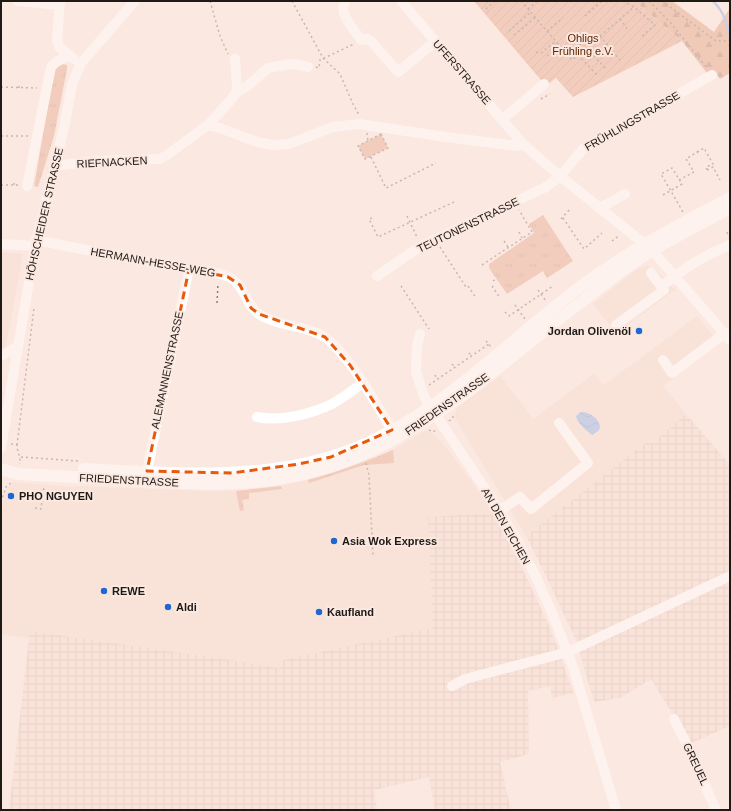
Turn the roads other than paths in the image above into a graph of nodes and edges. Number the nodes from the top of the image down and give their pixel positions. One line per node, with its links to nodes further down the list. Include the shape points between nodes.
1 (18, 1): 5 (street)
2 (135, 1): 9 (street, HÖHSCHEIDER STRASSE)
3 (345, 1): 6 (street, via 345,16 361,40 371,41 398,72)
4 (401, 1): 6 (street, UFERSTRASSE)
5 (60, 3): 7 (street, via 57,41 60,48)
6 (435, 42): 14 (street, UFERSTRASSE)
7 (70, 55): 9 (street); 19 (street, HÖHSCHEIDER STRASSE, via 51,67)
8 (231, 56): 13 (street)
9 (81, 63): 17 (street, HÖHSCHEIDER STRASSE, via 72,85)
10 (308, 67): 13 (street, RIEFNACKEN, via 294,64 272,66)
11 (712, 75): 18 (street, FRÜHLINGSTRASSE, via 584,148)
12 (544, 84): 14 (street)
13 (236, 93): 15 (street, RIEFNACKEN)
14 (503, 119): 16 (street, UFERSTRASSE)
15 (208, 126): 16 (street, via 257,142 279,146 332,127 359,124 446,138 517,146); 17 (street, RIEFNACKEN, via 158,160 97,161)
16 (523, 144): 18 (street, UFERSTRASSE)
17 (54, 166): 24 (street, HÖHSCHEIDER STRASSE)
18 (560, 176): 22 (street, UFERSTRASSE); 30 (street, TEUTONENSTRASSE, via 546,186 421,246)
19 (27, 186)
20 (624, 194): 22 (street)
21 (730, 198): 27 (main road, FRIEDENSTRASSE)
22 (600, 208): 27 (street, UFERSTRASSE)
23 (730, 208): 27 (main road, FRIEDENSTRASSE)
24 (35, 243): 25 (street, HERMANN-HESSE-WEG); 28 (street, HERMANN-HESSE-WEG); 36 (street, HÖHSCHEIDER STRASSE)
25 (1, 244)
26 (730, 245): 31 (street, via 697,261)
27 (648, 247): 31 (street, UFERSTRASSE); 40 (main road, FRIEDENSTRASSE, via 492,373)
28 (189, 269): 39 (street, HERMANN-HESSE-WEG, via 228,277 240,285 251,308 263,317 325,337 342,353); 47 (street, ALEMANNENSTRASSE)
29 (651, 273): 32 (street)
30 (377, 276)
31 (675, 276): 32 (street); 35 (street, UFERSTRASSE)
32 (662, 287): 33 (street, via 664,290)
33 (616, 325)
34 (425, 332): 40 (street, AN DEN EICHEN, via 418,346 416,372)
35 (727, 336): 38 (street, via 672,373)
36 (17, 347): 37 (street); 44 (street, HÖHSCHEIDER STRASSE)
37 (1, 356)
38 (663, 360)
39 (364, 383): 41 (street, via 320,408 275,420); 43 (street, HERMANN-HESSE-WEG)
40 (432, 411): 43 (main road, FRIEDENSTRASSE); 45 (main road, FRIEDENSTRASSE, via 397,439 370,451 303,475 259,481 181,483); 48 (street, AN DEN EICHEN)
41 (257, 417)
42 (559, 423): 48 (street, via 588,463 531,509 520,497)
43 (392, 430): 47 (main road, FRIEDENSTRASSE, via 331,457 272,469 232,473)
44 (1, 445)
45 (19, 466): 46 (main road, FRIEDENSTRASSE); 47 (main road, FRIEDENSTRASSE)
46 (1, 469)
47 (146, 471)
48 (499, 511): 50 (street, AN DEN EICHEN, via 528,562)
49 (730, 576): 50 (street)
50 (568, 652): 51 (street, via 465,679); 53 (street, AN DEN EICHEN)
51 (452, 686)
52 (674, 719): 54 (street, GREUEL)
53 (616, 810)
54 (716, 810)

